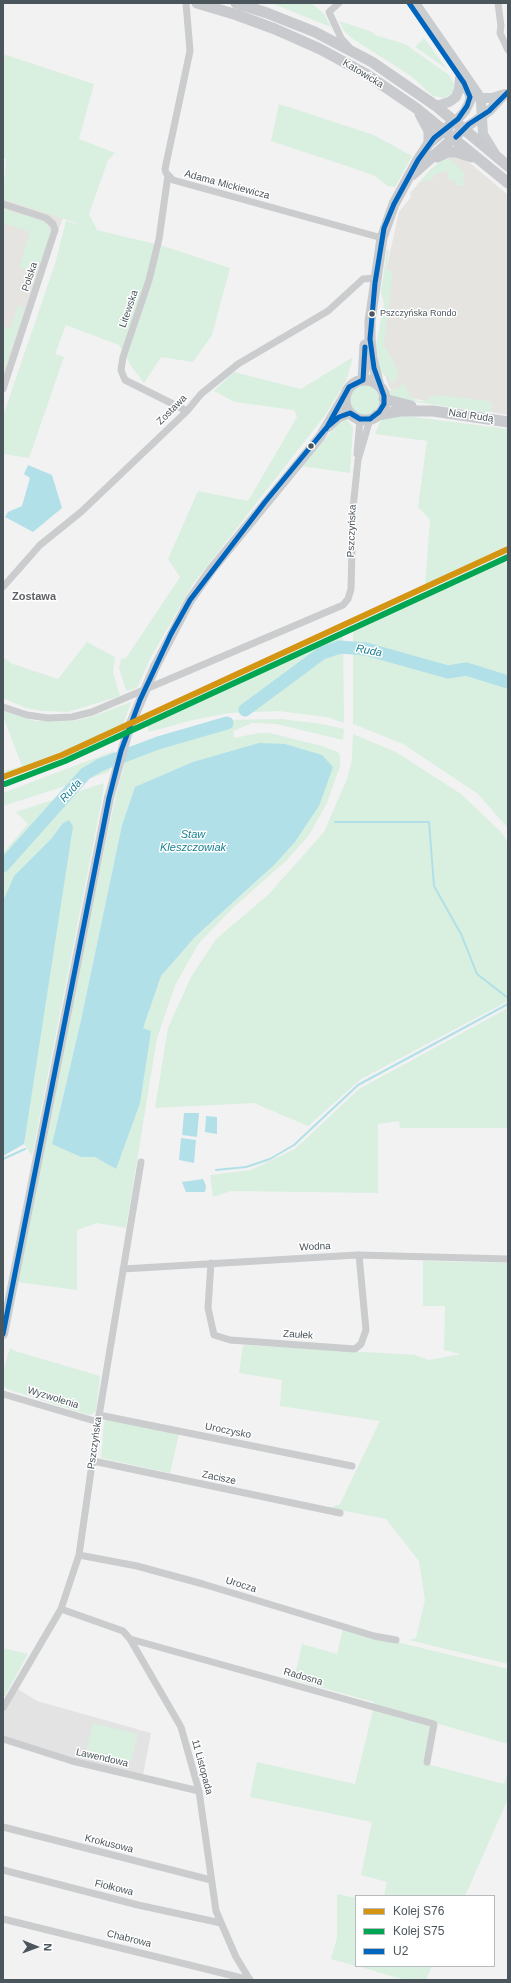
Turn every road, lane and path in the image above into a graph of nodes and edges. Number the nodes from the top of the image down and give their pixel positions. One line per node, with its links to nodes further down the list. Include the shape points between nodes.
1 (186, 3): 24 (street, via 190,51 165,169)
2 (197, 3): 14 (main road, Katowicka, via 237,15 320,49 366,74)
3 (236, 3): 9 (main road, Katowicka, via 291,22)
4 (339, 3): 9 (street, via 329,12 341,38)
5 (409, 3): 10 (main road)
6 (415, 3): 12 (main road)
7 (498, 3): 8 (street, via 500,33)
8 (508, 50)
9 (352, 51): 13 (main road, Katowicka, via 400,80)
10 (460, 78): 13 (main road, via 456,97); 16 (main road, via 470,97)
11 (506, 93): 12 (main road, via 492,98); 15 (main road)
12 (480, 98): 15 (main road)
13 (436, 106): 16 (main road, Katowicka)
14 (416, 108): 17 (main road, Katowicka); 19 (main road, via 428,127)
15 (482, 116): 16 (main road); 20 (main road, via 483,136)
16 (460, 125): 17 (main road); 18 (main road); 20 (main road, Katowicka)
17 (444, 130): 18 (main road, Katowicka); 19 (main road)
18 (454, 138): 21 (main road); 22 (main road, Katowicka)
19 (429, 143): 25 (main road)
20 (498, 158): 23 (main road, Katowicka)
21 (429, 160): 22 (main road, via 456,152); 25 (main road)
22 (482, 161): 26 (main road, Katowicka)
23 (508, 166)
24 (168, 175): 28 (street, Adama Mickiewicza, via 173,180); 36 (street, Litewska, via 159,239 121,370 125,380)
25 (409, 178): 28 (main road, via 394,204)
26 (508, 183)
27 (3, 204): 33 (street, Polska, via 46,218 55,230)
28 (382, 238): 29 (main road)
29 (376, 278): 30 (main road); 36 (street, Zostawa, via 363,279 328,311 238,364 201,394)
30 (370, 321): 31 (main road, via 365,339); 32 (main road, via 372,358)
31 (363, 380): 32 (main road); 34 (main road, via 353,384)
32 (380, 386): 35 (main road)
33 (3, 389)
34 (346, 393): 38 (main road, via 345,404); 40 (main road)
35 (384, 399): 37 (main road, Nad Rudą); 38 (main road, via 383,407)
36 (187, 411): 41 (street, Zostawa, via 81,512 40,546)
37 (433, 411): 38 (main road, Nad Rudą, via 401,411); 39 (main road, Nad Rudą)
38 (364, 416): 40 (main road, via 339,417); 42 (street, Pszczyńska, via 357,447 351,589 347,601 341,606 92,712 72,717 48,718 27,715)
39 (508, 422)
40 (327, 427): 48 (main road, bridge, via 212,570 186,607 155,667 129,728 109,798)
41 (3, 587)
42 (3, 707)
43 (141, 1162): 47 (street, Pszczyńska)
44 (359, 1255): 45 (street, Wodna); 46 (street, Wodna); 46 (street, Zaułek, via 366,1330 361,1344 355,1349 230,1340 214,1334 208,1308)
45 (508, 1259)
46 (211, 1263): 47 (street, Wodna)
47 (123, 1269): 50 (street, Pszczyńska)
48 (3, 1334)
49 (3, 1394): 50 (street, Wyzwolenia)
50 (98, 1419): 51 (street, Pszczyńska); 52 (street, Uroczysko)
51 (93, 1462): 53 (street, Zacisze); 54 (street, Pszczyńska)
52 (352, 1466)
53 (340, 1513)
54 (79, 1555): 55 (street, Pszczyńska); 57 (street, Urocza, via 137,1566 374,1636)
55 (61, 1609): 56 (street, via 123,1632); 58 (street, Pszczyńska)
56 (130, 1638): 60 (street, Radosna, via 434,1724); 61 (street, 11 Listopada, via 181,1726)
57 (396, 1640)
58 (3, 1708)
59 (3, 1739): 61 (street, Lawendowa, via 72,1761)
60 (426, 1762)
61 (199, 1791): 64 (street, 11 Listopada)
62 (3, 1828): 64 (street, Krokusowa)
63 (3, 1870): 66 (street, Fiołkowa, via 138,1905)
64 (211, 1880): 66 (street, 11 Listopada, via 216,1911)
65 (3, 1919): 67 (street, Chabrowa)
66 (221, 1923): 67 (street, 11 Listopada, via 236,1957)
67 (250, 1980)

